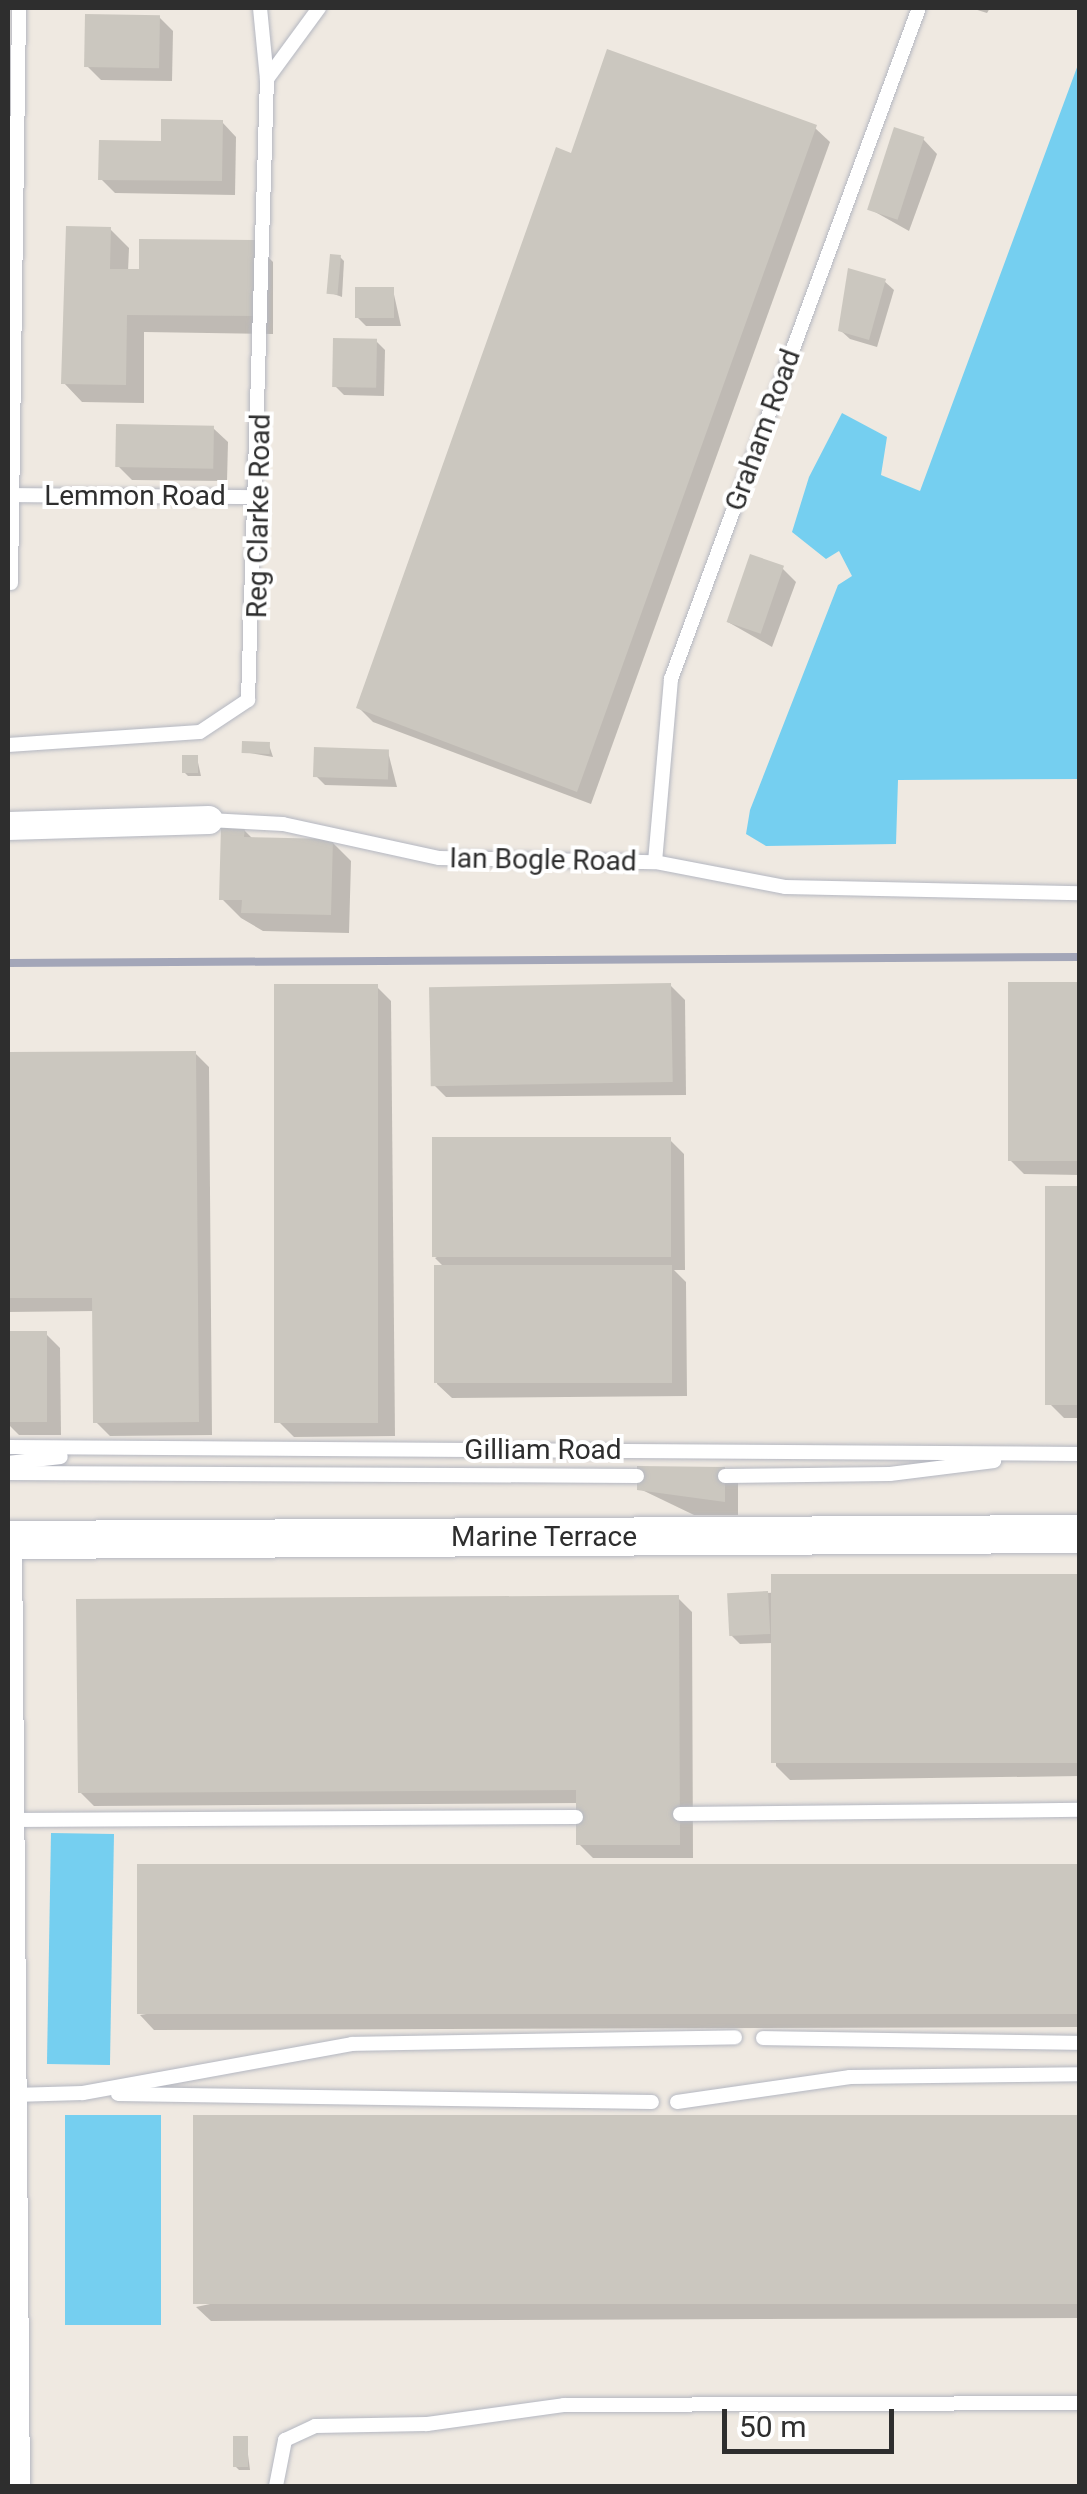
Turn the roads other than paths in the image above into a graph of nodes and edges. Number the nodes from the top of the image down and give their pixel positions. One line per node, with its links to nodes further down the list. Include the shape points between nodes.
1 (19, 8): 6 (lane, Lemmon Road)
2 (260, 8): 5 (lane, Reg Clarke Road)
3 (319, 8): 5 (lane)
4 (919, 8): 12 (lane, Graham Road, via 671,680)
5 (267, 78): 7 (lane, Reg Clarke Road)
6 (11, 495): 7 (lane, Lemmon Road); 8 (lane, Lemmon Road)
7 (259, 497): 9 (lane, Reg Clarke Road, via 248,700 200,732)
8 (11, 584)
9 (8, 745)
10 (209, 820): 11 (street, Ian Bogle Road); 12 (lane, Ian Bogle Road, via 284,824 439,858)
11 (8, 826)
12 (654, 862): 13 (lane, Ian Bogle Road, via 785,887)
13 (1080, 893)
14 (8, 1447): 15 (lane, Gilliam Road)
15 (102, 1452): 16 (lane, Gilliam Road); 18 (lane)
16 (1045, 1454): 17 (lane, Gilliam Road); 21 (lane, via 890,1474)
17 (1080, 1454)
18 (8, 1463)
19 (8, 1473): 20 (lane)
20 (637, 1476)
21 (725, 1476)
22 (1080, 1534): 23 (main road, Marine Terrace)
23 (8, 1540): 27 (street)
24 (1080, 1810): 25 (lane)
25 (680, 1814)
26 (576, 1817): 27 (lane)
27 (10, 1820): 33 (street)
28 (735, 2037): 32 (lane, via 352,2044)
29 (764, 2038): 30 (lane)
30 (1080, 2043)
31 (1080, 2074): 35 (lane, via 850,2078)
32 (83, 2093): 33 (lane); 34 (lane)
33 (13, 2095): 37 (street)
34 (652, 2102)
35 (677, 2102)
36 (1079, 2402): 38 (lane, via 564,2405 427,2424 315,2426 286,2440)
37 (16, 2486)
38 (276, 2486)

